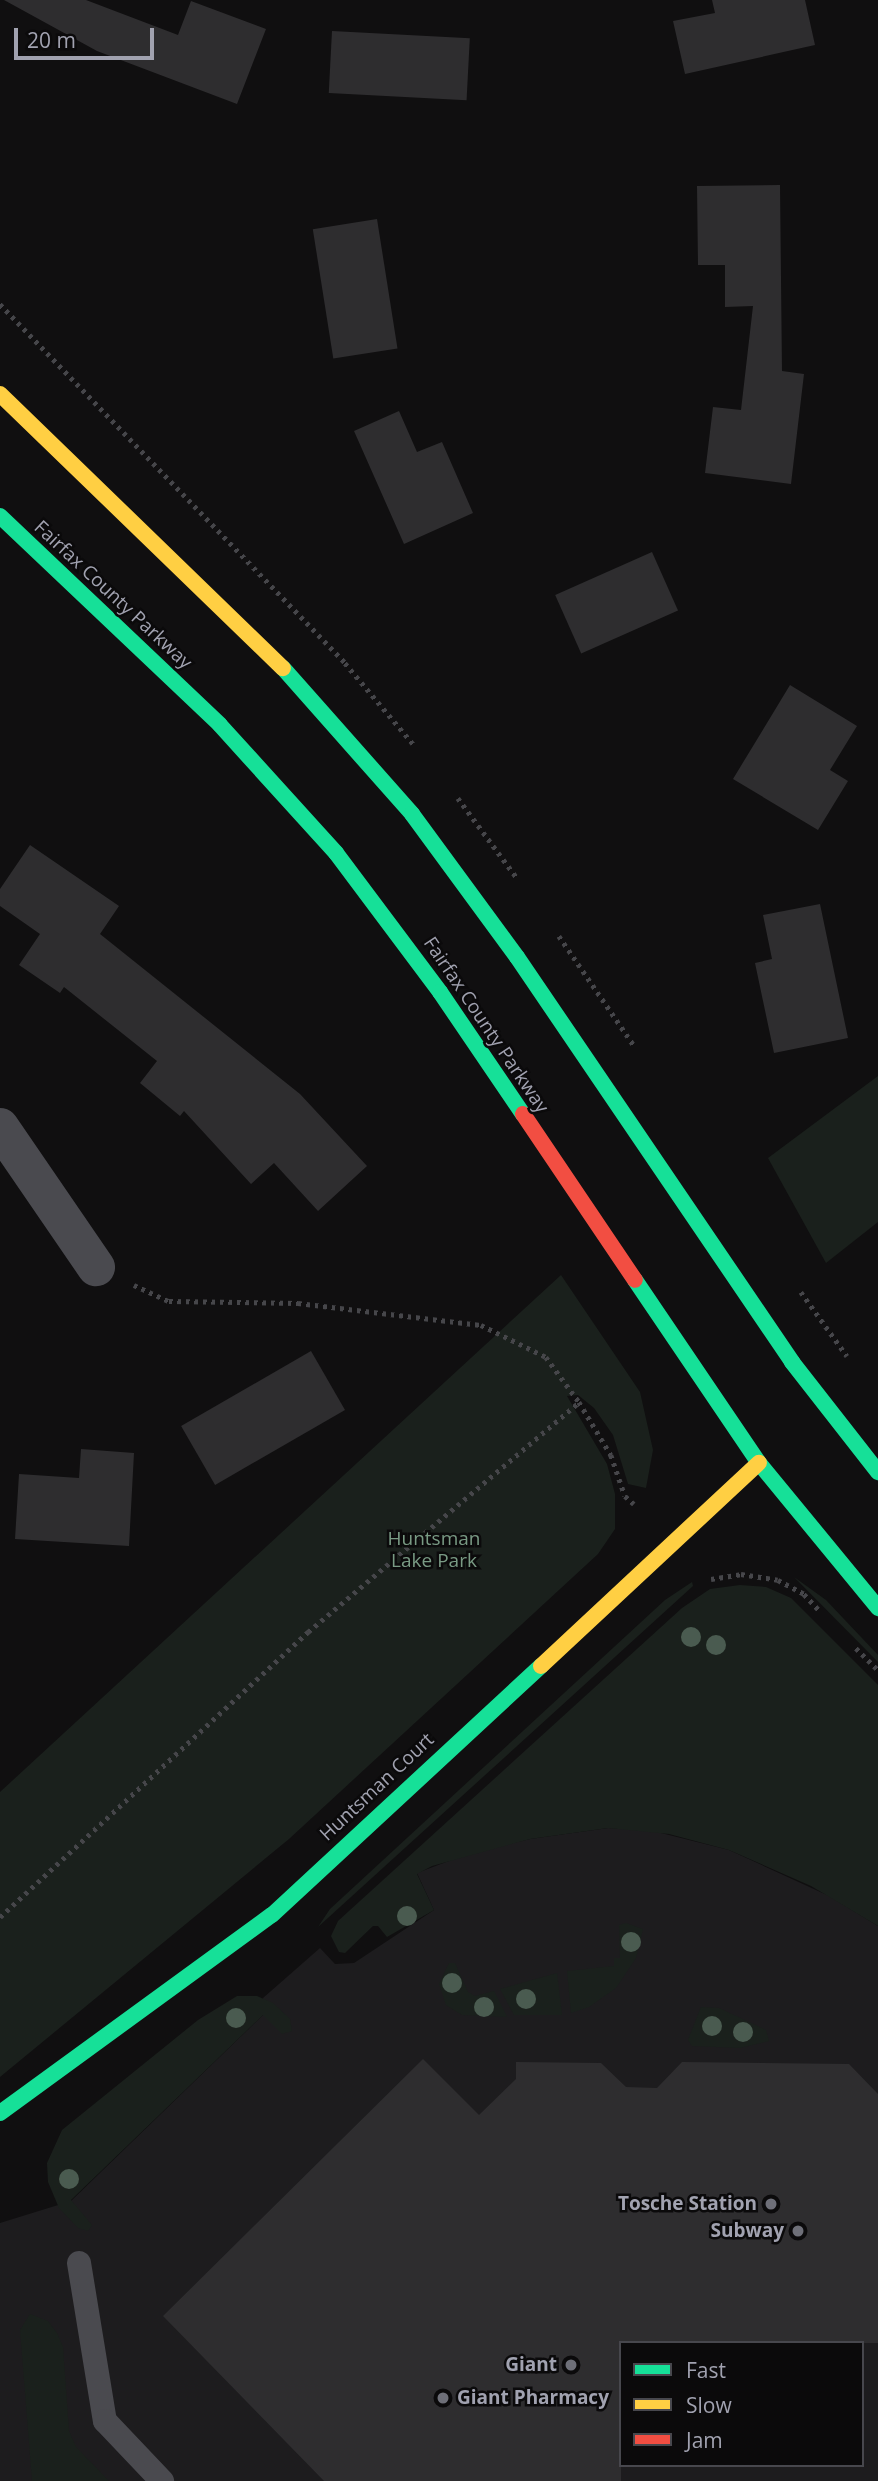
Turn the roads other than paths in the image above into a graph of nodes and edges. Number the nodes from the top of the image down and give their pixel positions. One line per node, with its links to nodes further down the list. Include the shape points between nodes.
1 (0, 394): 6 (main road, via 254,638 412,814 517,957 785,1352)
2 (0, 516): 5 (main road, Fairfax County Parkway, via 220,725 336,853 440,992)
3 (0, 1127): 4 (street)
4 (96, 1267)
5 (759, 1463): 7 (main road, Fairfax County Parkway); 8 (main road, Huntsman Court, via 272,1914)
6 (878, 1472)
7 (878, 1608)
8 (0, 2113)
9 (79, 2263): 10 (lane, via 105,2421)
10 (162, 2481)

